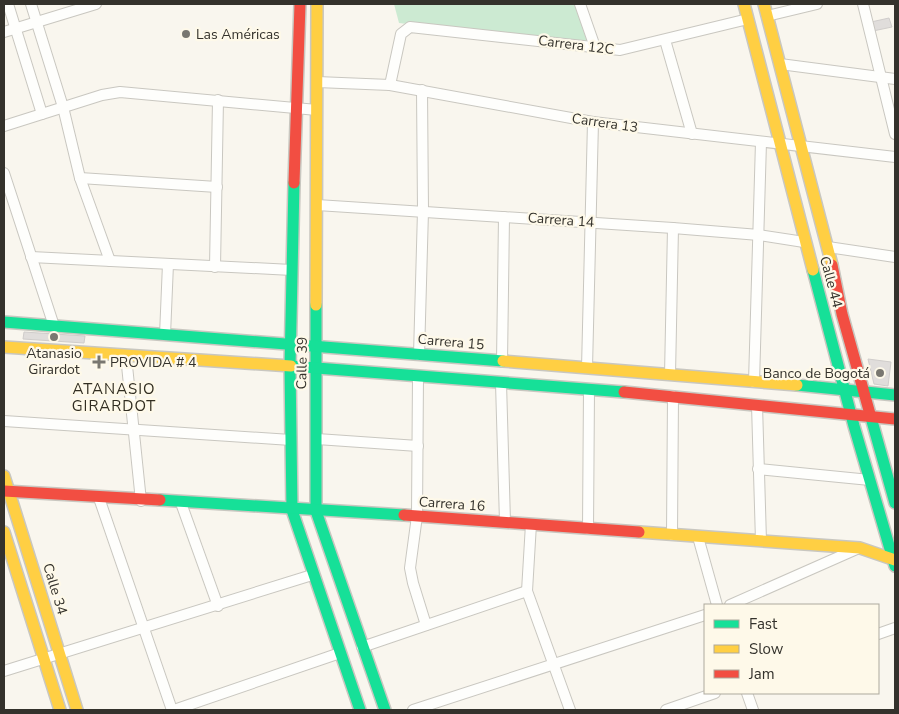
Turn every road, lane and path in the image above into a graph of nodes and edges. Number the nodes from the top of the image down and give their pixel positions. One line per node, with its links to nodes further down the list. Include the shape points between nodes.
1 (8, 4): 14 (street)
2 (30, 4): 13 (street)
3 (96, 4): 13 (street)
4 (300, 4): 26 (main road, Calle 39)
5 (317, 4): 21 (main road, Calle 39)
6 (580, 4): 17 (street)
7 (744, 4): 12 (main road, Calle 44)
8 (764, 4): 11 (main road, Calle 44)
9 (817, 4): 11 (street)
10 (863, 4): 19 (street)
11 (768, 16): 18 (main road, Calle 44)
12 (748, 19): 16 (street, Carrera 12C); 34 (main road, Calle 44)
13 (36, 22): 14 (street); 25 (street)
14 (16, 28): 15 (street); 28 (street)
15 (4, 32)
16 (665, 40): 17 (street, Carrera 12C, via 620,50); 31 (street)
17 (595, 47): 22 (street, Carrera 12C, via 414,26 402,32)
18 (780, 64): 19 (street); 35 (main road, Calle 44)
19 (881, 77): 20 (street); 32 (street)
20 (895, 79)
21 (317, 82): 22 (street, Carrera 13); 27 (main road, Calle 39)
22 (390, 85): 23 (street, Carrera 13)
23 (422, 90): 29 (street, Carrera 13); 41 (street)
24 (218, 100): 25 (street, via 120,92); 26 (street); 39 (street)
25 (63, 107): 28 (street); 38 (street)
26 (295, 108): 27 (street); 53 (main road, Calle 39)
27 (317, 110): 40 (main road, Calle 39)
28 (42, 114): 30 (street)
29 (593, 122): 31 (street, Carrera 13); 43 (street)
30 (4, 126)
31 (692, 134): 33 (street, Carrera 13)
32 (895, 134)
33 (761, 142): 34 (street, Carrera 13); 45 (street)
34 (781, 144): 35 (street, Carrera 13); 46 (main road, Calle 44)
35 (802, 146): 36 (street, Carrera 13); 47 (main road, Calle 44)
36 (895, 157)
37 (4, 173): 48 (street)
38 (80, 178): 39 (street); 50 (street)
39 (217, 187): 52 (street)
40 (317, 205): 41 (street, Carrera 14); 58 (main road, Calle 39)
41 (422, 211): 42 (street, Carrera 14); 60 (street)
42 (504, 217): 43 (street, Carrera 14); 62 (street)
43 (589, 222): 44 (street, Carrera 14); 65 (street)
44 (673, 228): 45 (street, Carrera 14); 66 (street)
45 (759, 235): 46 (street, Carrera 14); 68 (street)
46 (804, 242): 70 (main road, Calle 44)
47 (828, 247): 49 (street); 72 (main road, Calle 44, via 842,314)
48 (31, 256): 50 (street); 55 (street)
49 (895, 257)
50 (110, 261): 51 (street)
51 (168, 264): 52 (street); 56 (street)
52 (215, 266): 53 (street)
53 (292, 270): 57 (main road, Calle 39)
54 (4, 322): 55 (main road, Carrera 15)
55 (54, 326): 56 (main road, Carrera 15)
56 (165, 335): 57 (main road, Carrera 15)
57 (291, 344): 58 (main road, Carrera 15); 63 (main road, Calle 39)
58 (317, 346): 60 (main road, Carrera 15); 64 (main road, Calle 39)
59 (4, 348): 61 (main road)
60 (419, 355): 62 (main road, Carrera 15)
61 (126, 356): 63 (main road); 80 (street)
62 (502, 362): 65 (main road, Carrera 15)
63 (290, 366): 64 (main road); 82 (main road, Calle 39)
64 (317, 368): 67 (main road); 81 (main road, Calle 39)
65 (587, 368): 66 (main road, Carrera 15)
66 (670, 375): 68 (main road, Carrera 15)
67 (418, 376): 69 (main road); 83 (street)
68 (754, 382): 70 (main road, Carrera 15)
69 (502, 383): 71 (main road); 96 (street)
70 (844, 389): 72 (main road, Carrera 15); 76 (main road, Calle 44)
71 (589, 390): 74 (main road); 98 (street)
72 (864, 391): 73 (main road, Carrera 15); 77 (main road, Calle 44)
73 (895, 394)
74 (673, 396): 75 (main road); 100 (street)
75 (757, 405): 76 (main road); 84 (street)
76 (851, 414): 77 (main road); 86 (main road, Calle 44)
77 (871, 416): 78 (main road); 87 (main road, Calle 44)
78 (895, 419)
79 (4, 421): 80 (street)
80 (134, 430): 82 (street); 90 (street)
81 (317, 439): 83 (street); 94 (main road, Calle 39)
82 (291, 440): 93 (main road, Calle 39)
83 (418, 446): 95 (street)
84 (758, 469): 86 (street); 102 (street)
85 (4, 476): 88 (main road, Calle 34)
86 (870, 480): 104 (main road, Calle 44)
87 (894, 490): 91 (main road, Calle 44)
88 (6, 491): 89 (main road, Carrera 16); 117 (main road, Calle 34)
89 (99, 498): 90 (main road, Carrera 16); 113 (street)
90 (141, 501): 92 (main road, Carrera 16)
91 (895, 503)
92 (181, 504): 93 (main road, Carrera 16); 109 (street)
93 (292, 510): 94 (main road, Carrera 16); 105 (main road, Calle 39)
94 (316, 511): 95 (main road, Carrera 16); 115 (main road, Calle 39)
95 (417, 516): 96 (main road, Carrera 16); 111 (street, via 410,568)
96 (505, 522): 97 (main road, Carrera 16)
97 (531, 524): 98 (main road, Carrera 16); 106 (street)
98 (588, 529): 100 (main road, Carrera 16)
99 (4, 532): 118 (main road)
100 (672, 535): 101 (main road, Carrera 16)
101 (698, 536): 102 (main road, Carrera 16); 107 (street)
102 (761, 541): 103 (main road, Carrera 16)
103 (860, 548): 104 (main road, Carrera 16); 108 (street)
104 (894, 562)
105 (312, 575): 109 (street); 116 (main road, Calle 39)
106 (527, 590): 111 (street); 119 (street)
107 (716, 604)
108 (732, 604)
109 (218, 606): 113 (street)
110 (704, 615): 119 (street)
111 (426, 625): 115 (street)
112 (895, 628): 114 (street)
113 (143, 629): 117 (street); 125 (street)
114 (879, 634)
115 (362, 646): 127 (main road, Calle 39)
116 (340, 653): 125 (street); 126 (main road, Calle 39)
117 (59, 654): 118 (street); 124 (main road, Calle 34)
118 (44, 659): 120 (street); 123 (main road)
119 (554, 664): 128 (street); 129 (street)
120 (4, 671)
121 (712, 694): 130 (street)
122 (746, 694): 131 (street)
123 (60, 710)
124 (77, 710)
125 (173, 710)
126 (360, 710)
127 (385, 710)
128 (413, 710)
129 (570, 710)
130 (666, 710)
131 (753, 710)

